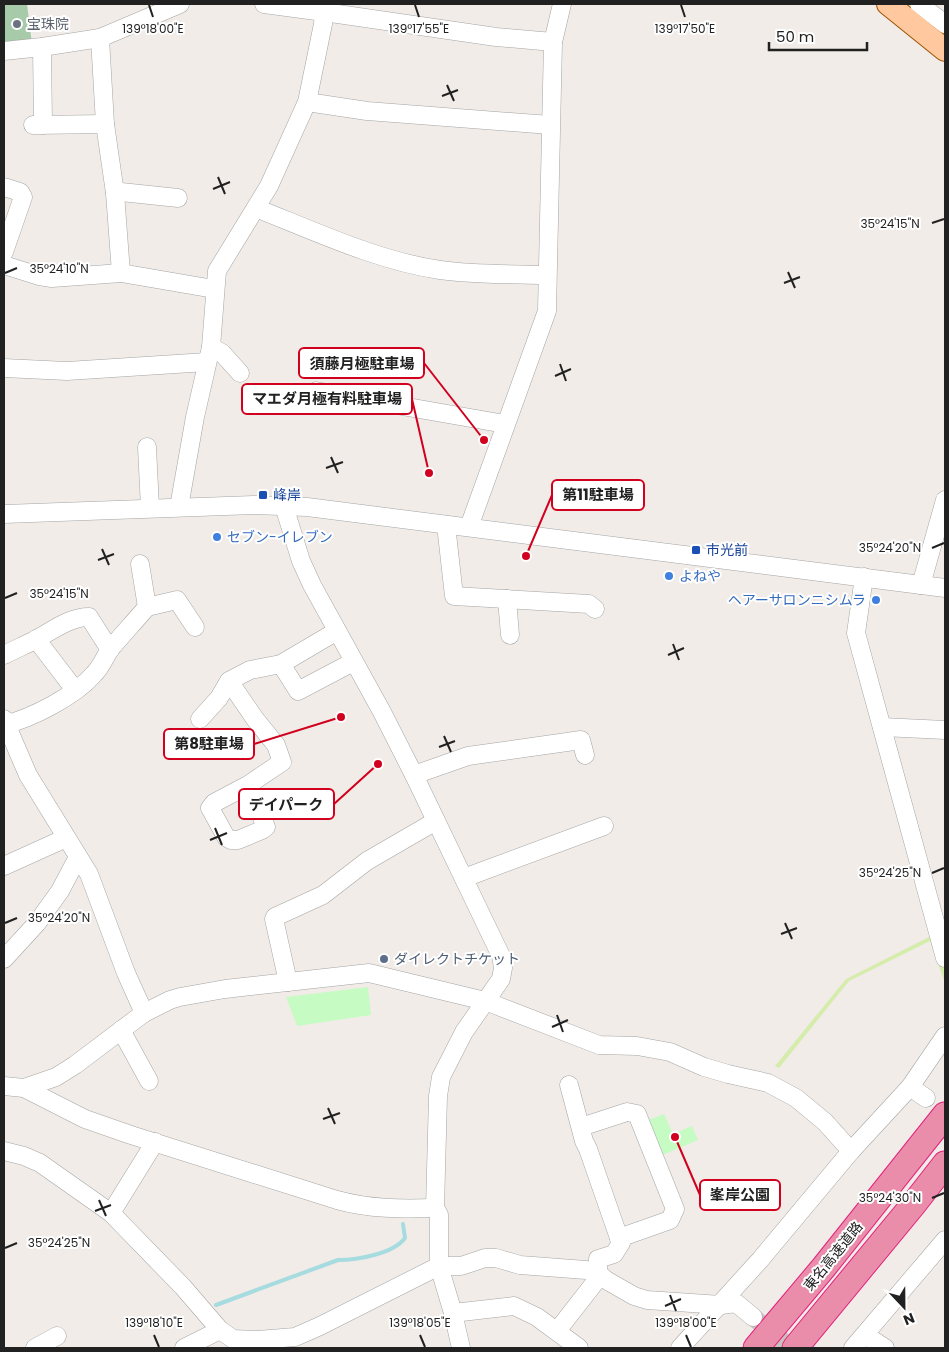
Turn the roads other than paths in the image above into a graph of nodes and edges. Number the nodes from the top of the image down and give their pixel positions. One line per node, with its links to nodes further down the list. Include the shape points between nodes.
1 (180, 4): 6 (street)
2 (269, 4): 7 (street)
3 (562, 4): 10 (street)
4 (888, 4): 12 (main road)
5 (919, 4): 8 (street)
6 (141, 12): 9 (street)
7 (324, 12): 10 (street); 14 (street)
8 (945, 24)
9 (100, 38): 11 (street); 15 (street)
10 (553, 42): 16 (street)
11 (42, 47): 13 (street); 15 (street, via 38,125)
12 (945, 50)
13 (4, 51)
14 (307, 102): 16 (street, via 367,112); 20 (street)
15 (105, 124): 18 (street)
16 (550, 125): 24 (street)
17 (4, 187): 21 (street, via 20,192 22,197)
18 (115, 193): 19 (street); 23 (street)
19 (178, 198)
20 (256, 208): 24 (street, via 407,263 440,270); 25 (street, via 217,271)
21 (4, 252)
22 (4, 265): 23 (street, via 52,278)
23 (120, 273): 25 (street)
24 (547, 275): 30 (street, via 547,311)
25 (214, 289): 26 (street, via 214,327)
26 (209, 355): 27 (street, via 67,370); 28 (street, via 222,353); 34 (street)
27 (4, 368)
28 (240, 373)
29 (316, 391): 30 (street)
30 (505, 424): 38 (street)
31 (147, 447): 35 (street)
32 (945, 500): 41 (street)
33 (284, 506): 34 (street); 37 (street); 47 (street, via 301,560)
34 (179, 507): 35 (street)
35 (150, 508): 36 (street)
36 (4, 514)
37 (446, 525): 38 (street); 43 (street, via 454,596)
38 (469, 527): 40 (street)
39 (140, 564): 44 (street)
40 (864, 578): 41 (street); 58 (street, via 856,633)
41 (921, 585): 42 (street)
42 (945, 588)
43 (508, 599): 45 (street, via 589,604); 48 (street)
44 (147, 607): 46 (street, via 177,600); 50 (street)
45 (595, 609)
46 (195, 627)
47 (337, 631): 52 (street); 53 (street)
48 (510, 635)
49 (36, 639): 50 (street, via 62,624 89,617); 51 (street); 55 (street)
50 (110, 650): 55 (street, via 96,673)
51 (4, 655)
52 (353, 662): 53 (street, via 298,692); 61 (street)
53 (281, 664): 54 (street, via 250,670)
54 (229, 681): 56 (street); 62 (street, via 276,745 282,762)
55 (75, 690): 57 (street, via 44,709 10,724)
56 (200, 720)
57 (4, 722): 65 (street, via 28,775)
58 (882, 728): 59 (street); 69 (street)
59 (945, 730)
60 (584, 755): 61 (street, via 581,740 468,756)
61 (414, 775): 63 (street)
62 (248, 785)
63 (436, 821): 68 (street); 71 (street, via 367,861 323,895 275,917)
64 (596, 824): 68 (street)
65 (66, 838): 66 (street); 67 (street)
66 (78, 858): 70 (street, via 37,923); 73 (street, via 88,874)
67 (4, 866)
68 (464, 878): 72 (street, via 501,956 501,979)
69 (945, 958)
70 (4, 959)
71 (288, 982): 72 (street, via 368,974); 73 (street, via 180,997)
72 (485, 1001): 86 (street, via 599,1045 636,1046 670,1052 704,1067 768,1083 796,1098 825,1122); 88 (street, via 455,1047 439,1087)
73 (144, 1013): 74 (street)
74 (121, 1030): 76 (street); 80 (street, via 56,1077)
75 (945, 1036): 79 (street)
76 (149, 1081)
77 (570, 1084): 83 (street)
78 (4, 1086): 80 (street)
79 (910, 1087): 81 (street); 86 (street)
80 (24, 1088): 84 (street, via 85,1119)
81 (926, 1098)
82 (945, 1115): 106 (highway, 東名高速道路)
83 (580, 1127): 90 (street); 90 (street, via 627,1112 637,1114 675,1209 670,1220)
84 (155, 1142): 88 (street, via 354,1205); 89 (street)
85 (4, 1151): 89 (street, via 40,1163)
86 (850, 1151): 94 (street)
87 (945, 1164): 107 (highway)
88 (435, 1208): 92 (street, via 439,1215)
89 (111, 1213): 99 (street)
90 (619, 1238): 93 (street, via 621,1243 614,1254 598,1259)
91 (945, 1240): 100 (street)
92 (439, 1266): 93 (street, via 461,1266 484,1258 496,1258 520,1265); 95 (street); 99 (street, via 295,1336)
93 (598, 1273): 94 (street, via 634,1296 647,1300); 97 (street, via 596,1281)
94 (721, 1305): 96 (street, via 736,1303); 105 (street)
95 (453, 1313): 97 (street, via 514,1306); 103 (street)
96 (753, 1316)
97 (557, 1331): 104 (street)
98 (57, 1336): 101 (street)
99 (230, 1339): 102 (street)
100 (859, 1342): 108 (street)
101 (35, 1348)
102 (184, 1348)
103 (461, 1348)
104 (579, 1348)
105 (680, 1348)
106 (756, 1348)
107 (795, 1348)
108 (884, 1348)

